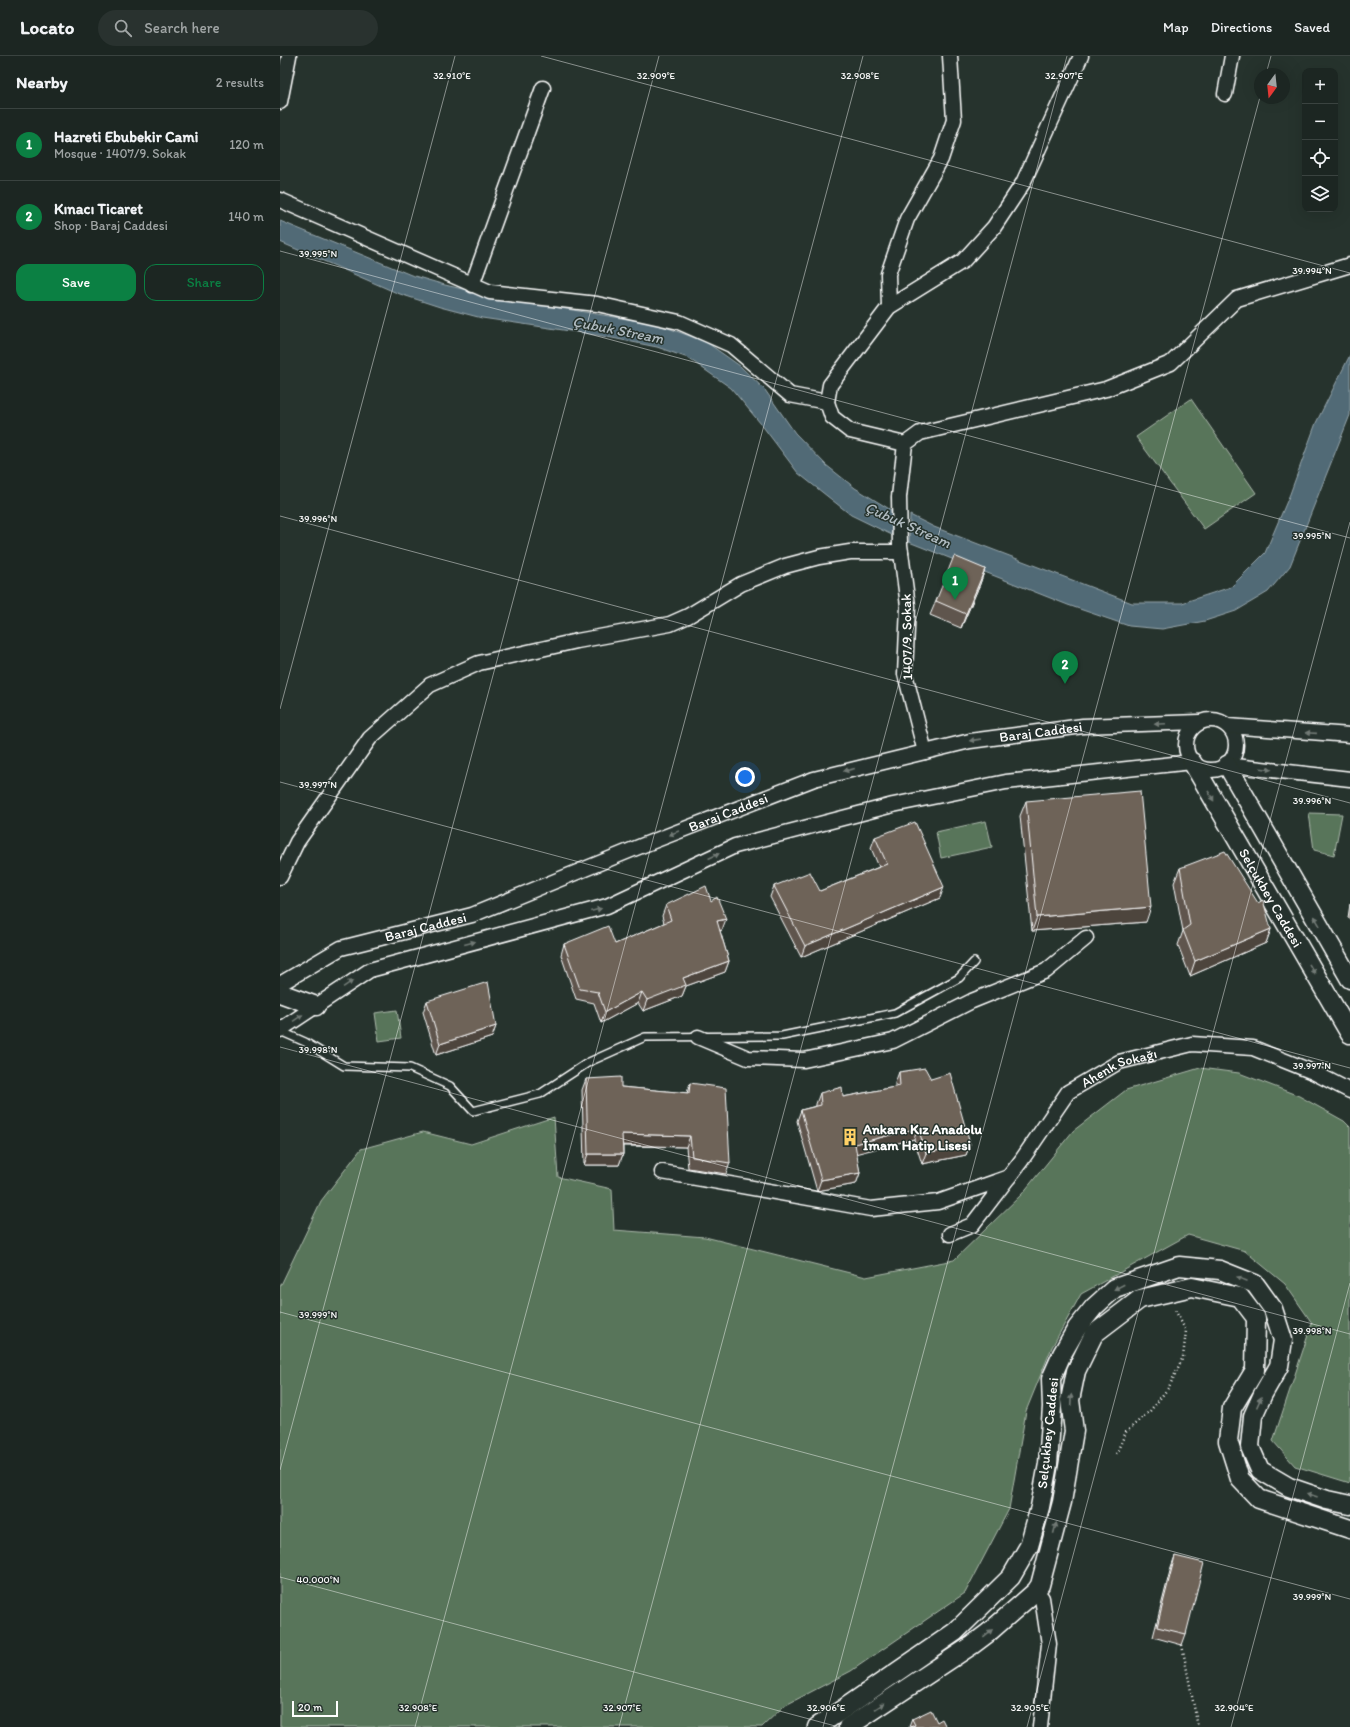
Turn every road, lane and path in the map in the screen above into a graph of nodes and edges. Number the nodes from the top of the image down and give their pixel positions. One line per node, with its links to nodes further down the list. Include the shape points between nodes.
1 (289, 56): 7 (street)
2 (950, 56): 11 (street, via 954,120 941,159 907,219 888,274)
3 (1081, 56): 11 (street, via 1023,183 994,227 963,261)
4 (1232, 56): 6 (street)
5 (543, 88): 10 (street)
6 (1225, 94)
7 (280, 102)
8 (280, 200): 10 (street)
9 (1350, 265): 13 (street, via 1237,299 1171,363 1106,389 920,433)
10 (472, 284): 12 (street, via 490,292 597,304 679,322 731,345 790,395)
11 (889, 307): 12 (street, via 830,385)
12 (827, 402): 13 (street, via 832,417 850,431)
13 (906, 444): 14 (street, 1407/9. Sokak, via 899,498)
14 (901, 549): 18 (street, 1407/9. Sokak, via 908,606 905,674); 22 (street, via 819,556 785,566 741,584 670,624 479,663 430,685 370,738 297,842)
15 (1199, 722): 16 (street, via 1217,720); 18 (street, Baraj Caddesi, one-way to 18, via 1083,726 970,741); 19 (street, via 1188,733 1185,741 1187,756)
16 (1228, 726): 17 (street, one-way to 16); 20 (street, via 1236,742 1236,750)
17 (1350, 735)
18 (925, 752): 26 (street, Baraj Caddesi, one-way to 26, via 814,779 472,915 341,948)
19 (1192, 762): 20 (street, via 1205,770 1220,769); 28 (street, Baraj Caddesi, one-way to 19, via 370,970 608,906 735,846 893,805 1006,782); 30 (street, Selçukbey Caddesi, one-way to 30)
20 (1227, 765): 21 (street, one-way to 21); 25 (street, Selçukbey Caddesi, one-way to 20)
21 (1350, 779)
22 (280, 877)
23 (1086, 938): 31 (street, via 1046,971 972,1001 893,1042 804,1060 748,1058)
24 (974, 962): 31 (lane, via 960,978 895,1013 782,1036)
25 (1350, 979)
26 (280, 984)
27 (280, 993): 28 (street)
28 (316, 1006): 29 (street, Baraj Caddesi, one-way to 28)
29 (280, 1030): 31 (lane, via 344,1066 410,1068 450,1086 473,1111 540,1094 589,1062 645,1037)
30 (1350, 1034)
31 (698, 1037)
32 (1350, 1091): 34 (street, Ahenk Sokağı, via 1313,1072 1253,1048 1192,1044 1119,1062 1068,1092)
33 (662, 1172): 34 (street, via 871,1209 938,1202)
34 (1009, 1177): 35 (street, Ahenk Sokağı, via 972,1225)
35 (950, 1234)
36 (1164, 1293): 37 (path, via 1186,1331 1183,1357 1169,1387 1150,1411 1126,1432); 39 (street, Selçukbey Caddesi, via 1192,1287 1240,1297 1256,1318 1255,1370 1232,1408 1228,1441 1240,1479 1259,1499); 40 (street, Selçukbey Caddesi, one-way to 36, via 1040,1585 1062,1502 1074,1431 1070,1400 1076,1371 1094,1334 1140,1299)
37 (1116, 1454)
38 (1350, 1505): 42 (street, Selçukbey Caddesi, one-way to 42, via 1288,1487 1260,1470 1250,1447 1253,1416 1279,1366 1283,1340 1273,1309 1255,1284 1220,1270 1179,1266 1115,1288 1077,1328 1051,1379 1048,1464 1040,1507 1029,1546 1011,1576 955,1632)
39 (1350, 1529)
40 (1036, 1591): 43 (street, Selçukbey Caddesi, one-way to 40, via 972,1646); 44 (street, via 1042,1598 1049,1644)
41 (1182, 1645): 45 (path)
42 (817, 1727)
43 (848, 1727)
44 (1040, 1727)
45 (1198, 1727)

